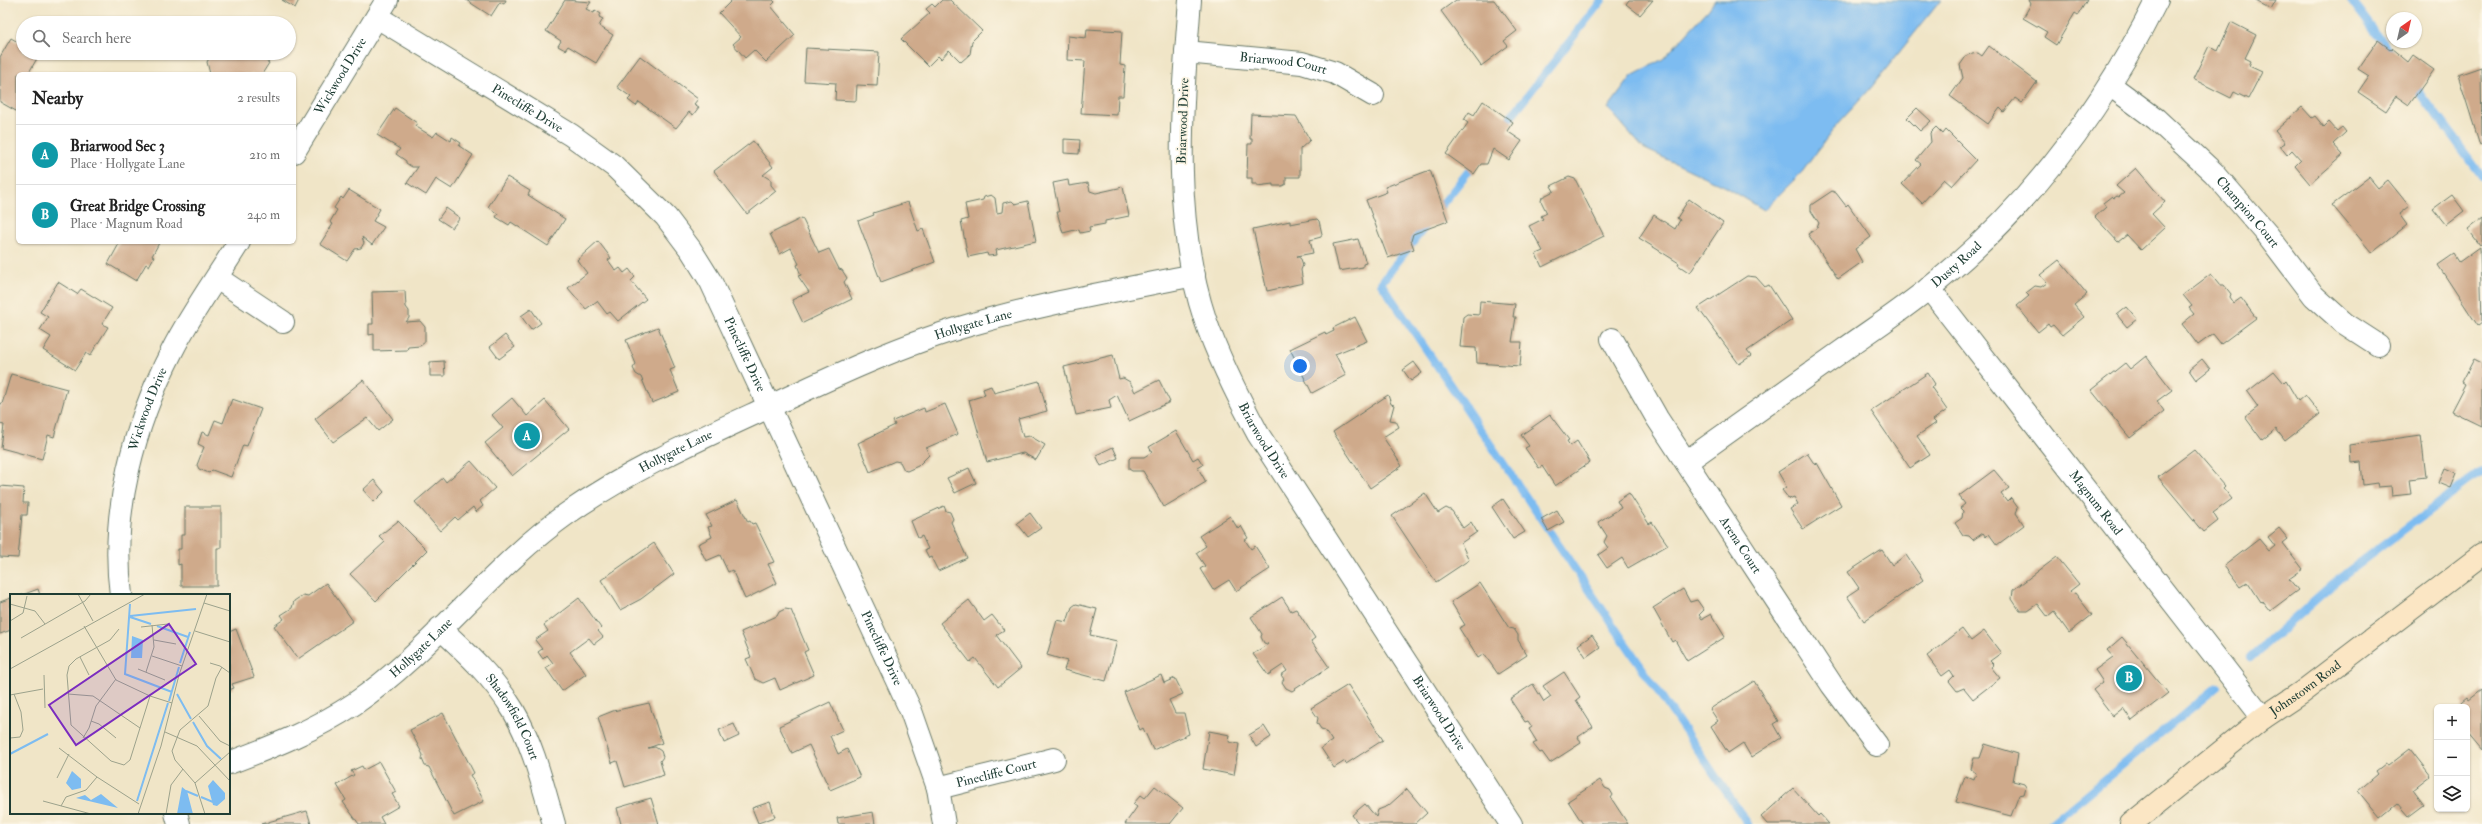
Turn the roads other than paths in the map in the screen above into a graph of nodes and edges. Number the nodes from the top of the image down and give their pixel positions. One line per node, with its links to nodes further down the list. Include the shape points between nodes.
1 (1190, 0): 4 (street, Briarwood Drive)
2 (2157, 0): 5 (street, Dusty Road)
3 (382, 9): 7 (street, Wickwood Drive); 15 (street, Pinecliffe Drive, via 571,135 614,166 644,194 666,217 711,282)
4 (1186, 52): 6 (street, Briarwood Court, via 1302,63 1335,73); 9 (street, Briarwood Drive, via 1181,151 1182,194)
5 (2110, 85): 11 (street, Dusty Road, via 2038,182 1995,229); 14 (street, Champion Court, via 2156,119 2214,173 2267,234 2314,296 2344,323)
6 (1374, 95)
7 (296, 149)
8 (238, 244): 10 (street, Wickwood Drive)
9 (1194, 274): 15 (street, Hollygate Lane, via 1027,311 933,336); 29 (street, Briarwood Drive, via 1205,319 1226,375 1258,434)
10 (217, 278): 12 (street); 18 (street, Wickwood Drive, via 172,350 136,437 123,499 119,544)
11 (1929, 288): 16 (street, Dusty Road); 20 (street, Magnum Road)
12 (283, 322)
13 (1612, 339): 16 (street, Arena Court, via 1657,418)
14 (2378, 345)
15 (769, 406): 19 (street, Hollygate Lane, via 664,456 568,513 524,548); 24 (street, Pinecliffe Drive, via 911,711)
16 (1686, 462): 21 (street, Arena Court, via 1832,685)
17 (2482, 555): 20 (main road, Johnstown Road, via 2302,692)
18 (121, 594)
19 (440, 628): 23 (street, Hollygate Lane, via 398,668 354,704 285,742); 27 (street, Shadowfield Court, via 478,663 513,710 525,736)
20 (2263, 718): 30 (main road, Johnstown Road)
21 (1878, 745)
22 (1054, 759): 24 (street, Pinecliffe Court)
23 (230, 763)
24 (938, 788): 28 (street, Pinecliffe Drive)
25 (176, 814): 26 (street)
26 (179, 824)
27 (554, 824)
28 (944, 824)
29 (1511, 824)
30 (2130, 824)

